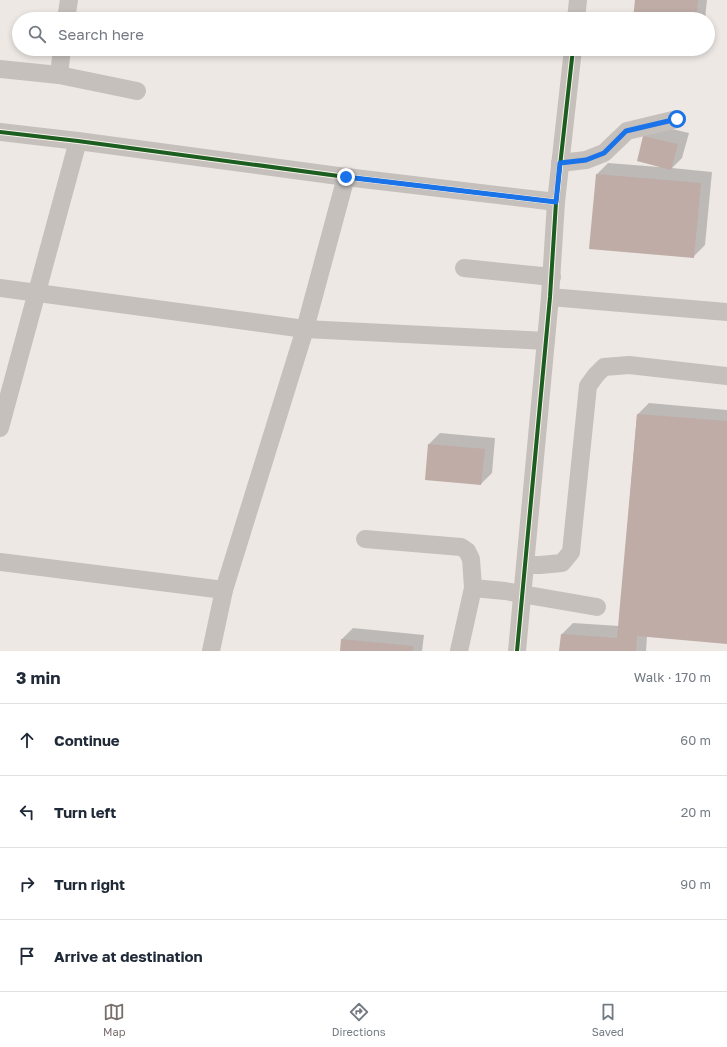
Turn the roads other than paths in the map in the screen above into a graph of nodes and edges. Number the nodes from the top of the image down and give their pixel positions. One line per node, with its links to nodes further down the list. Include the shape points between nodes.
1 (69, 0): 3 (street)
2 (578, 0): 4 (street)
3 (67, 12)
4 (577, 12)
5 (61, 56): 8 (street)
6 (572, 56): 13 (street)
7 (0, 69): 8 (street)
8 (59, 75): 9 (street)
9 (137, 91)
10 (677, 119): 13 (street, via 626,131 604,153 586,160)
11 (0, 132): 12 (street)
12 (78, 141): 14 (street); 19 (street)
13 (560, 163): 15 (street)
14 (346, 177): 15 (street); 22 (street)
15 (556, 202): 17 (street)
16 (464, 268): 17 (street)
17 (552, 277): 20 (street)
18 (0, 288): 19 (street)
19 (37, 293): 22 (street); 25 (street)
20 (550, 297): 21 (street); 23 (street)
21 (727, 312)
22 (305, 329): 23 (street); 30 (street)
23 (546, 341): 28 (street)
24 (727, 376): 28 (street, via 629,365 604,367 588,386 571,552 562,563)
25 (0, 428)
26 (365, 539): 29 (street, via 461,547 467,551 471,559)
27 (0, 562): 30 (street)
28 (525, 565): 31 (street)
29 (473, 588): 31 (street); 34 (street)
30 (224, 590): 33 (street)
31 (522, 594): 32 (street); 35 (street)
32 (597, 607)
33 (211, 651)
34 (459, 651)
35 (517, 651)

